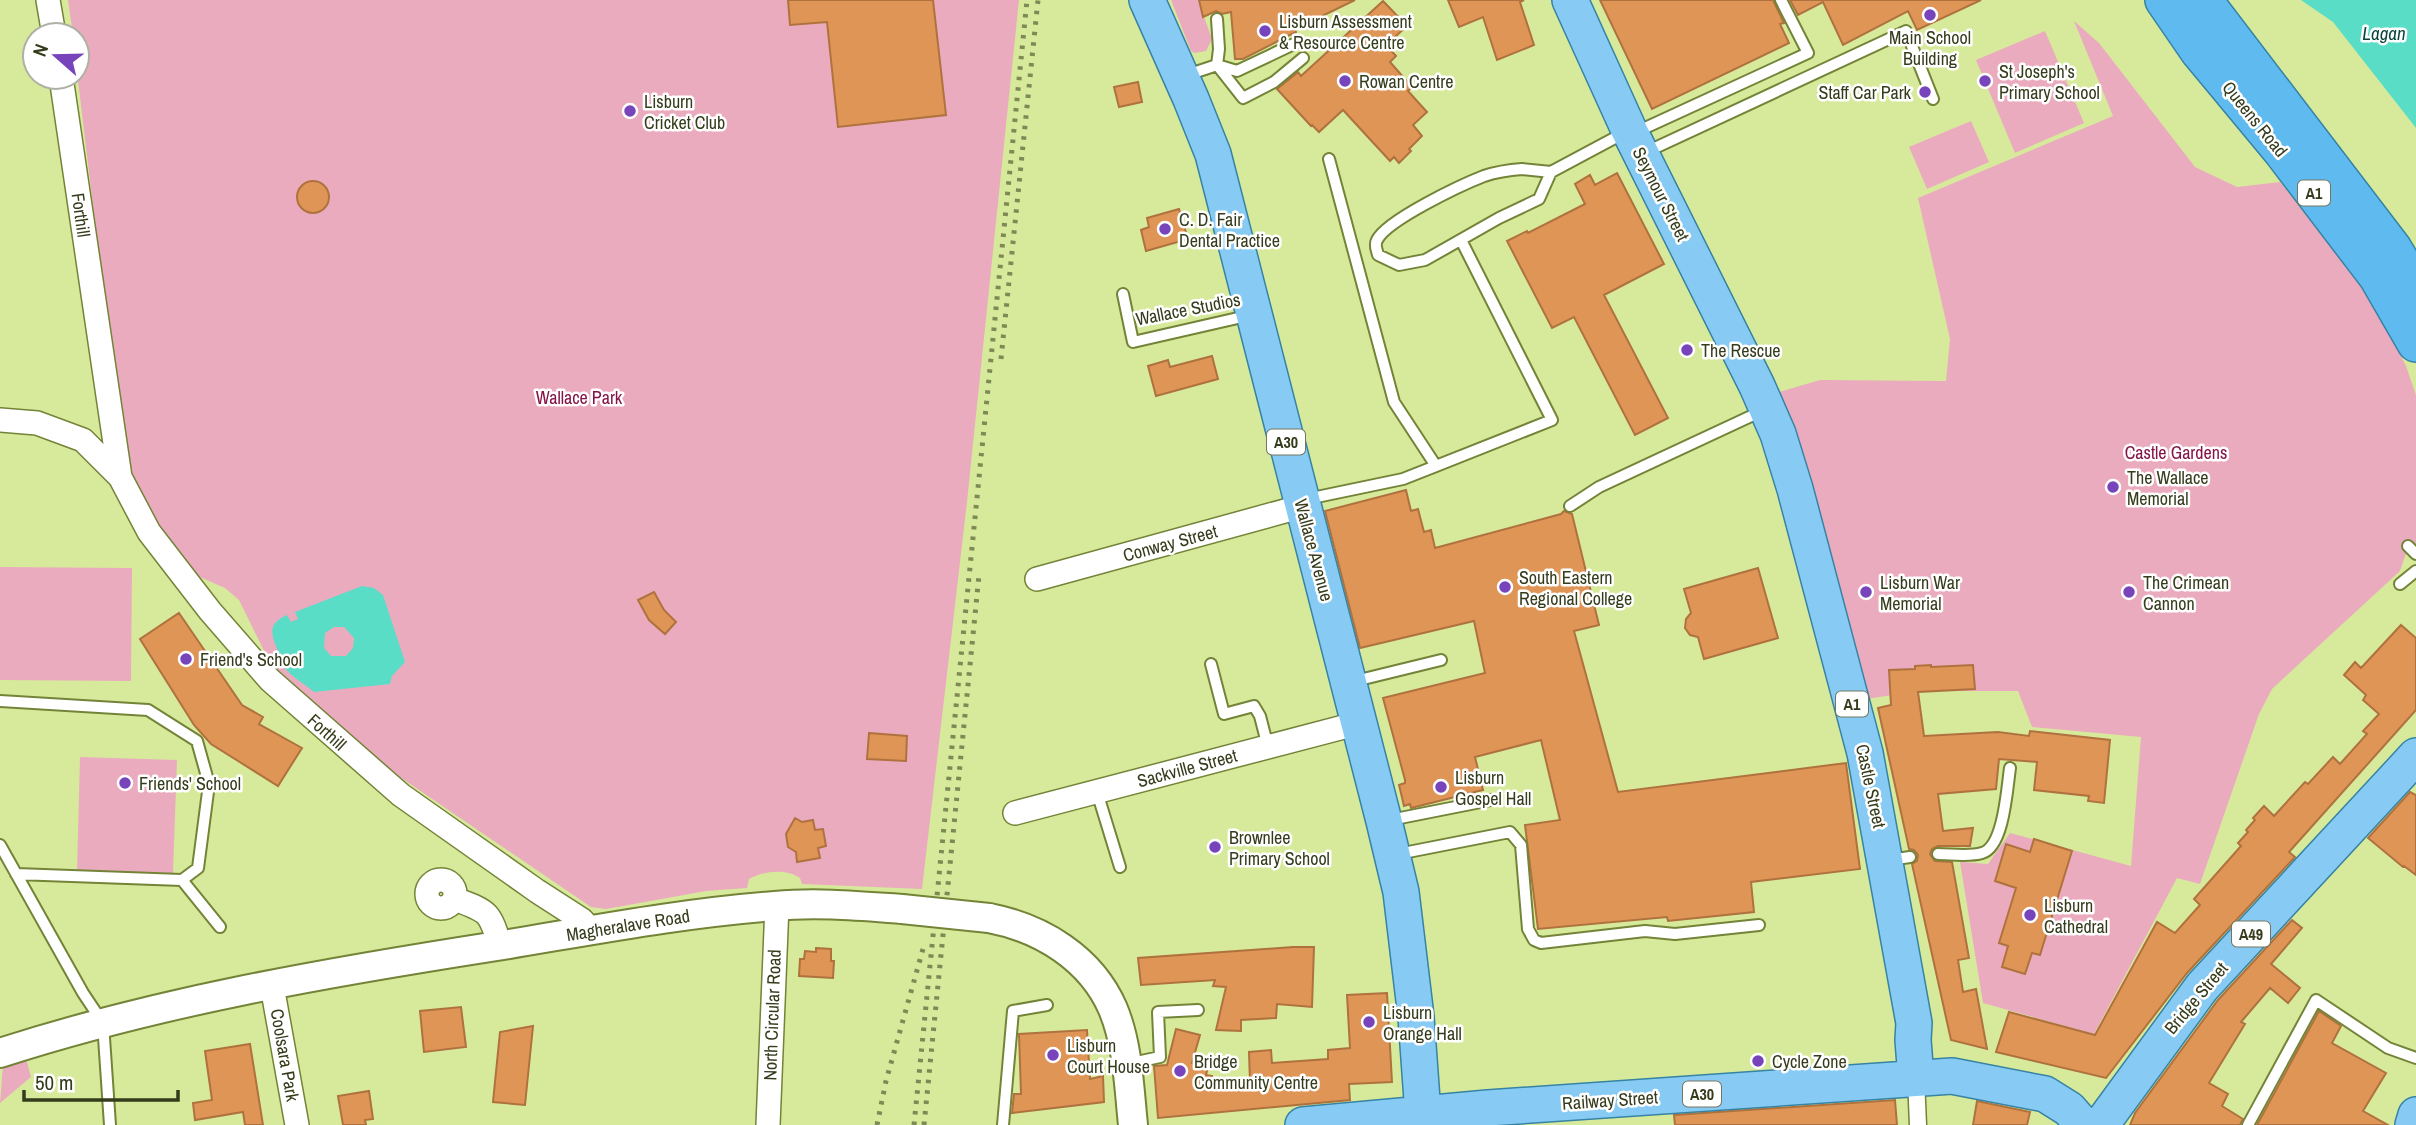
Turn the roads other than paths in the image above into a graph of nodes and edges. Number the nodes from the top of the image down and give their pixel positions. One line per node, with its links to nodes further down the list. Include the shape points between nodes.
1 (48, 0): 8 (street)
2 (1147, 0): 12 (main road, Wallace Avenue / A30)
3 (1570, 0): 15 (main road, Seymour Street / A1)
4 (1781, 0): 15 (lane, via 1808,53)
5 (2164, 0): 24 (highway, Queens Road / A1, via 2378,277)
6 (2203, 0): 21 (highway, Queens Road / A1, via 2393,249)
7 (1217, 19): 11 (lane)
8 (52, 21)
9 (1294, 44): 11 (lane, via 1237,71)
10 (1303, 58): 11 (lane, via 1274,82 1243,98)
11 (1217, 65): 12 (lane)
12 (1181, 77): 23 (main road, Wallace Avenue / A30, via 1213,154)
13 (63, 91): 28 (street, Forthill)
14 (1933, 99): 15 (lane, via 1906,31)
15 (1634, 140): 17 (lane); 25 (main road, Seymour Street / A1)
16 (1329, 159): 19 (lane)
17 (1551, 173): 18 (lane, via 1539,199); 20 (lane, via 1504,170 1483,177 1395,220)
18 (1461, 240): 20 (lane, via 1425,260 1399,265 1378,256); 27 (lane, via 1552,420)
19 (1351, 242): 20 (lane); 27 (lane, via 1394,402)
20 (1375, 245)
21 (2416, 287)
22 (1123, 294): 23 (lane, Wallace Studios, via 1133,342)
23 (1254, 314): 30 (main road, Wallace Avenue / A30)
24 (2416, 343)
25 (1762, 397): 29 (lane); 62 (main road, Castle Street / A1, via 1795,489 1864,753 1898,859)
26 (0, 420): 28 (street, Forthill, via 37,423 83,440)
27 (1436, 466): 30 (lane)
28 (120, 477): 56 (street, Forthill, via 149,532 270,680 401,795)
29 (1570, 506)
30 (1306, 511): 32 (street, Conway Street); 36 (main road, Wallace Avenue / A30, via 1342,639)
31 (2416, 571): 33 (lane)
32 (1037, 579)
33 (2400, 584)
34 (1441, 660): 36 (lane)
35 (1211, 664): 39 (lane, via 1224,713 1254,706)
36 (1349, 683): 38 (main road, Wallace Avenue / A30)
37 (0, 701): 51 (lane, via 148,710 197,741 209,784 198,868)
38 (1359, 723): 39 (street, Sackville Street); 45 (main road, Wallace Avenue / A30)
39 (1268, 747): 42 (street, Sackville Street)
40 (2416, 756): 79 (main road, Bridge Street / A49, via 2202,987)
41 (2010, 768): 47 (lane, via 2001,828 1992,847 1983,853)
42 (1097, 792): 44 (street, Sackville Street); 49 (lane)
43 (1491, 800): 45 (lane)
44 (1011, 814)
45 (1384, 821): 48 (main road, Wallace Avenue / A30)
46 (0, 845): 50 (lane)
47 (1938, 855)
48 (1392, 856): 54 (lane, via 1510,832 1521,845 1528,929 1541,943); 68 (main road, Wallace Avenue / A30, via 1411,967)
49 (1120, 867)
50 (16, 874): 51 (lane); 61 (lane)
51 (182, 880): 55 (lane)
52 (455, 899): 57 (street, via 482,909 491,918)
53 (777, 905): 56 (street, Magheralave Road); 65 (street, Magheralave Road, bridge, via 902,909 989,918 1041,934 1065,949 1103,989); 74 (street, North Circular Road)
54 (1759, 925)
55 (220, 927)
56 (591, 930): 57 (street, Magheralave Road)
57 (500, 945): 58 (street, Magheralave Road)
58 (272, 986): 61 (street, Magheralave Road); 73 (street, Coolsara Park)
59 (1047, 1005): 75 (lane, via 1013,1011)
60 (1198, 1010): 65 (lane, via 1158,1012 1160,1057)
61 (103, 1023): 63 (street, Magheralave Road); 72 (lane)
62 (1914, 1031): 66 (main road); 67 (main road, Castle Street / A1)
63 (0, 1053)
64 (2416, 1058): 80 (lane, via 2388,1048 2316,1000)
65 (1127, 1063): 71 (street, Magheralave Road)
66 (1952, 1076): 67 (main road, Railway Street); 78 (main road, Railway Street, via 2045,1094 2069,1109)
67 (1916, 1078): 70 (main road, Railway Street / A30); 77 (street, A1)
68 (1423, 1114): 70 (main road, Railway Street / A30); 76 (main road, Railway Street / A30)
69 (2416, 1115): 81 (main road)
70 (1489, 1117)
71 (1131, 1123)
72 (110, 1125)
73 (298, 1125)
74 (768, 1125)
75 (1003, 1125)
76 (1303, 1125)
77 (1918, 1125)
78 (2082, 1125)
79 (2101, 1125)
80 (2248, 1125)
81 (2413, 1125)

